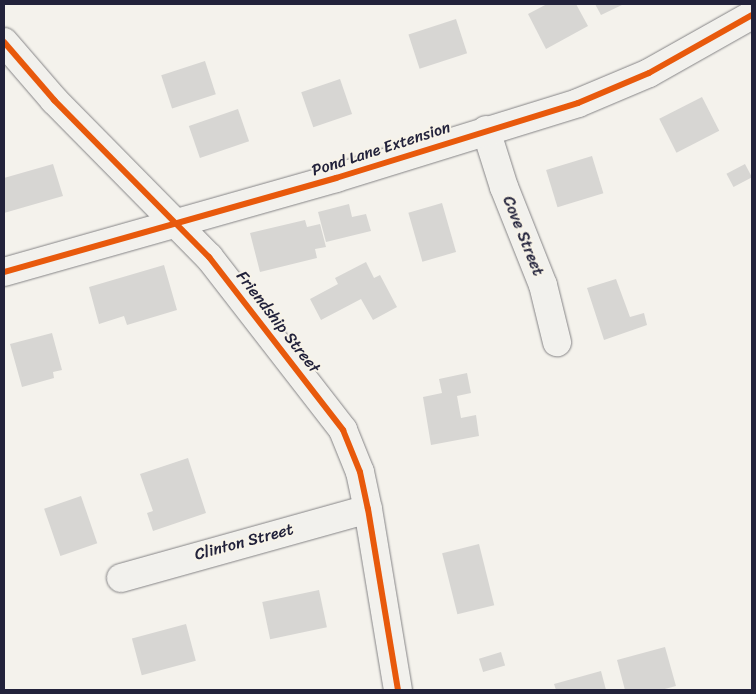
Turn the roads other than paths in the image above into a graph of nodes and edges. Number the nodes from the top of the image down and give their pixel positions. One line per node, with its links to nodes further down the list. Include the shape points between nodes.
1 (752, 15): 3 (street, Pond Lane Extension, via 611,90)
2 (4, 42): 4 (street, Friendship Street, via 54,100)
3 (486, 130): 4 (street, Pond Lane Extension); 6 (street, Cove Street, via 504,187 543,285)
4 (180, 224): 5 (street, Pond Lane Extension); 7 (street, Friendship Street, via 235,289 342,430 360,472)
5 (4, 272)
6 (558, 342)
7 (368, 509): 8 (street, Clinton Street); 9 (street, Friendship Street)
8 (121, 578)
9 (398, 690)

